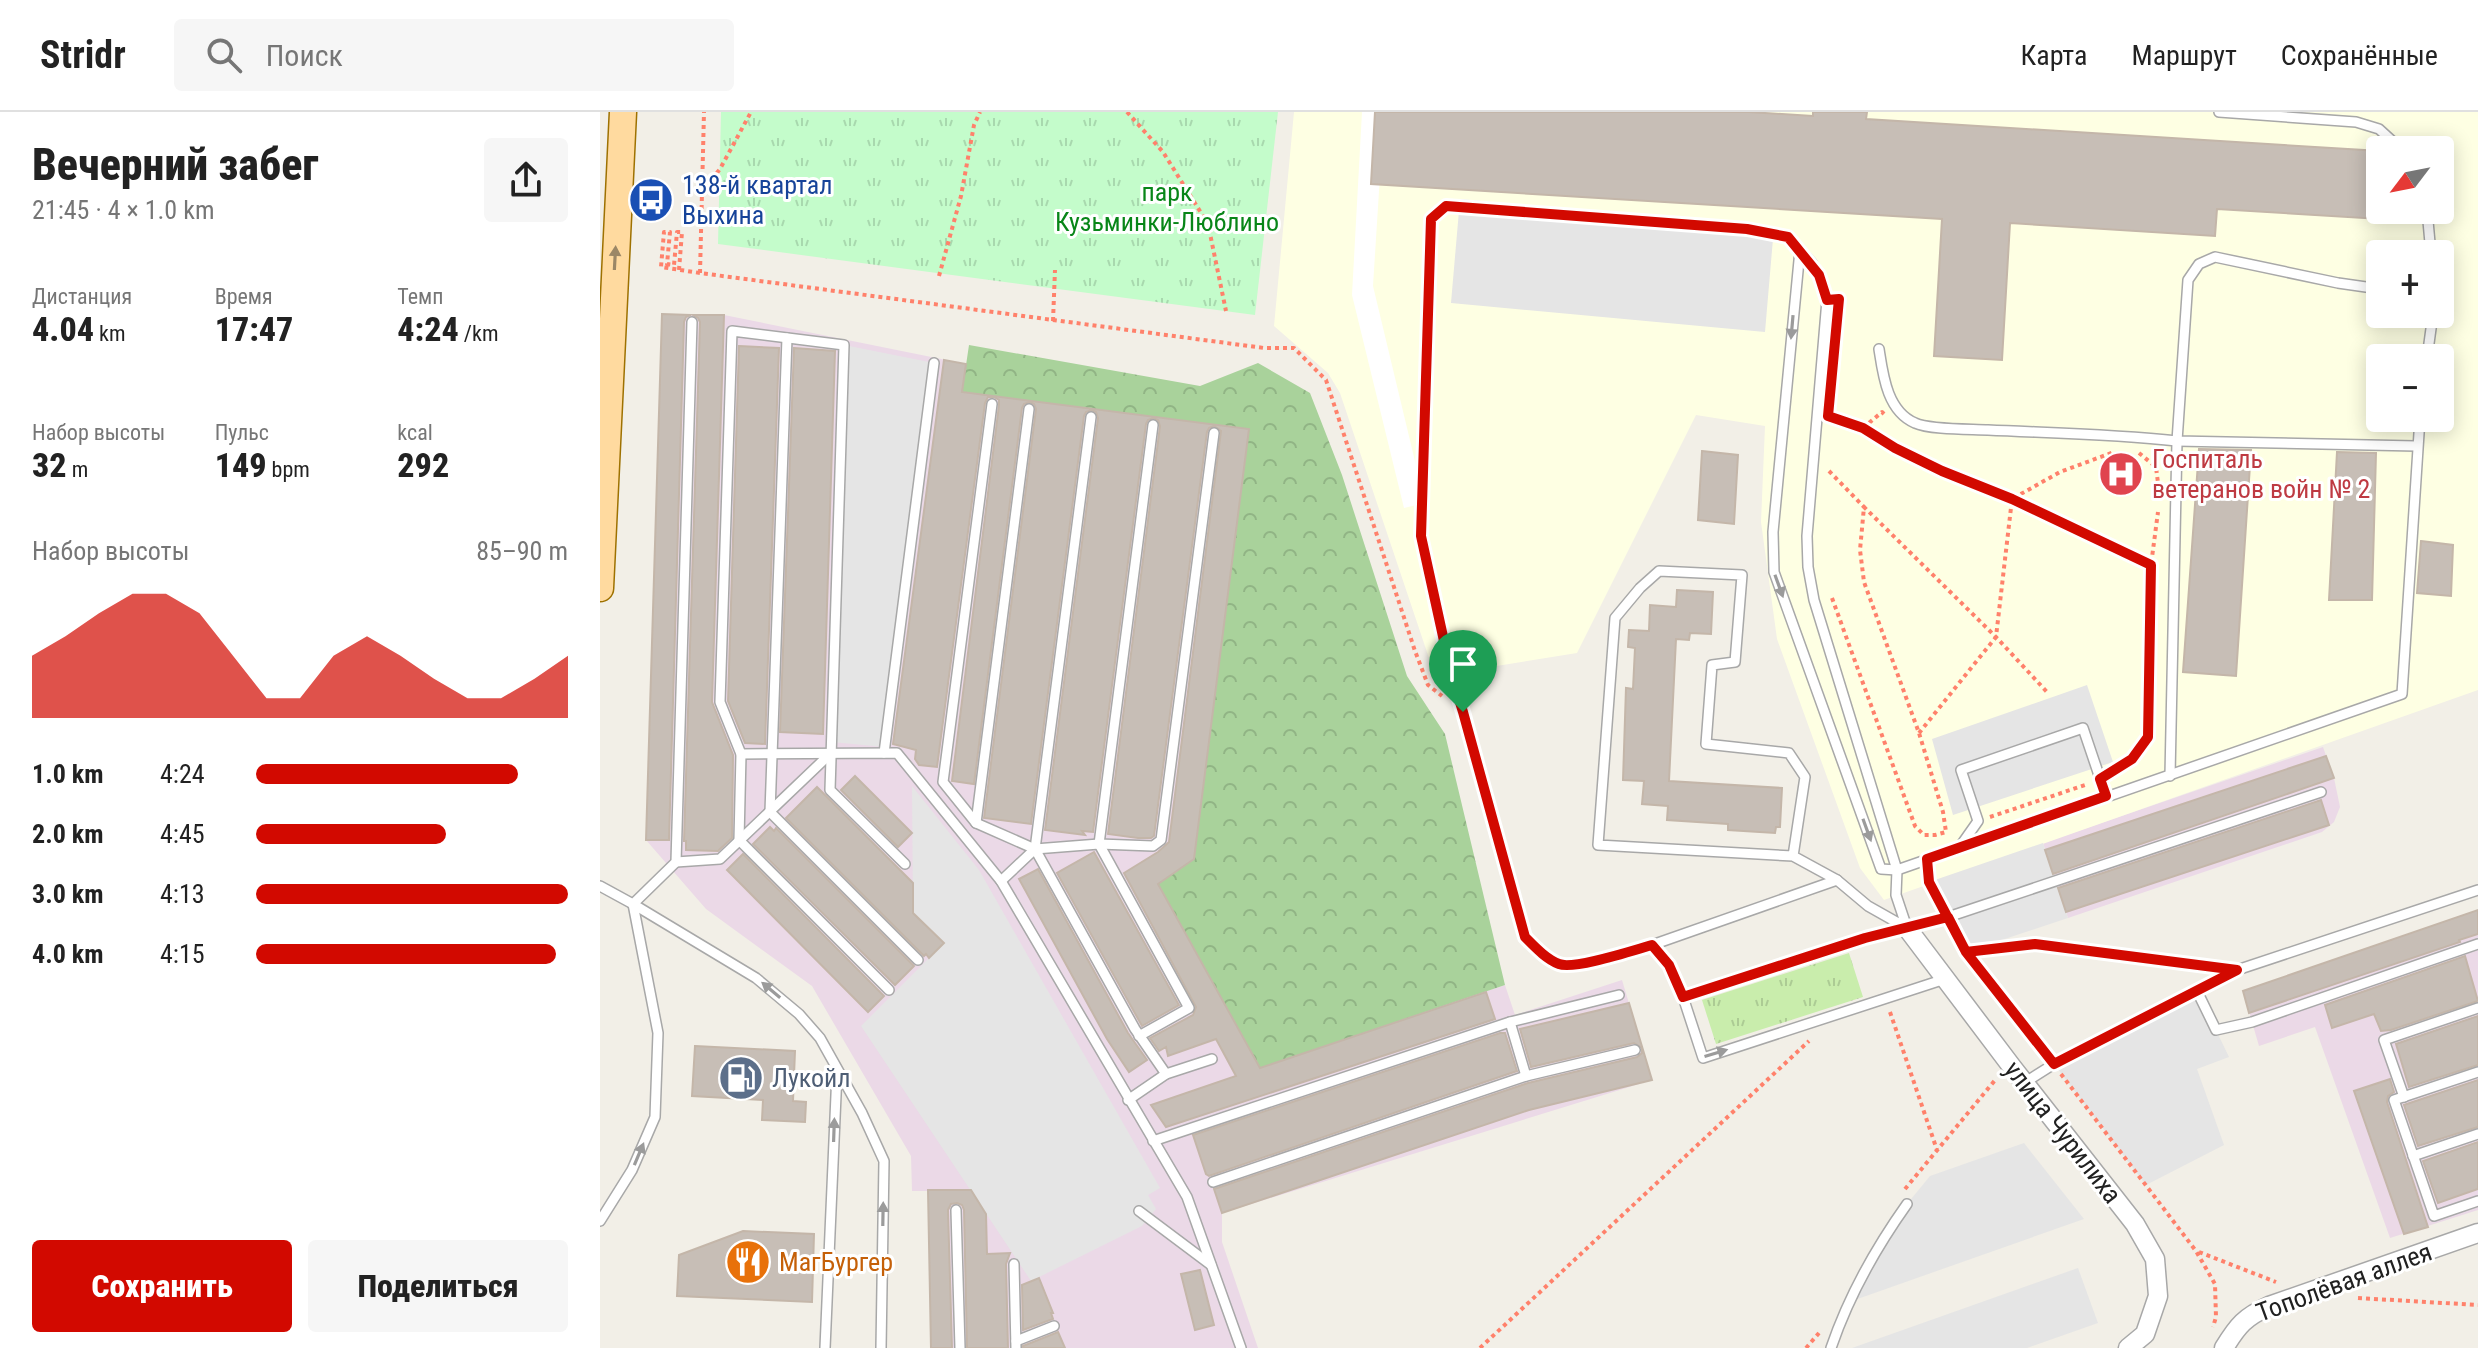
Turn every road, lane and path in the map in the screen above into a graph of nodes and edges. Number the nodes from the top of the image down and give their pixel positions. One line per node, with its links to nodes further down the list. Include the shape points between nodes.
1 (623, 112): 36 (main road, one-way to 1)
2 (704, 112): 8 (path)
3 (751, 112): 8 (path)
4 (980, 112): 13 (path)
5 (1127, 112): 15 (path, via 1163,152 1208,224)
6 (2219, 112): 7 (lane, via 2356,122)
7 (2387, 136)
8 (702, 192): 12 (path)
9 (1800, 250): 40 (lane, via 1788,237 1747,229 1446,206 1431,219 1421,536); 63 (lane, via 1819,275 1827,300 1808,567); 63 (lane, one-way to 63, via 1773,532 1774,572 1881,869)
10 (679, 270): 10 (path, via 661,267 664,232 670,232 667,264 674,265 677,232 682,232); 12 (path)
11 (1055, 270): 16 (path)
12 (700, 273): 16 (path)
13 (939, 276)
14 (2366, 287): 28 (lane, via 2215,257 2199,264 2188,280)
15 (1226, 311)
16 (1053, 321): 40 (path, via 1294,348 1326,380 1428,685)
17 (692, 322): 61 (lane)
18 (787, 338): 42 (lane, via 844,345); 44 (lane, via 732,331 720,702); 45 (lane)
19 (1879, 349): 28 (lane, via 1889,394 1915,424)
20 (934, 363): 43 (lane)
21 (992, 404): 52 (lane, via 943,782)
22 (1029, 409): 52 (lane)
23 (1091, 417): 58 (lane)
24 (1153, 425): 56 (lane)
25 (1827, 429): 32 (path, via 1828,416 1863,428 1942,471)
26 (2418, 432): 29 (lane)
27 (1214, 433): 56 (lane, via 1161,840 1153,846)
28 (2177, 441): 29 (lane); 46 (lane)
29 (2416, 446): 46 (lane, via 2402,694)
30 (2114, 452): 32 (path, via 2060,472)
31 (1823, 481): 33 (path, via 1825,467)
32 (2012, 499): 35 (path); 38 (path)
33 (1864, 507): 38 (path); 41 (path, via 1864,582)
34 (2158, 511): 35 (path)
35 (2151, 565): 47 (path, via 2148,737 2132,759)
36 (600, 588)
37 (1830, 594): 54 (path, via 1915,826)
38 (1996, 637): 39 (path); 41 (path)
39 (2047, 692)
40 (1463, 712): 71 (lane, via 1525,937 1562,966)
41 (1919, 733): 53 (path)
42 (831, 753): 43 (lane); 45 (lane); 50 (lane); 62 (lane, via 830,790)
43 (884, 753): 65 (lane, via 897,753)
44 (741, 754): 45 (lane); 55 (lane)
45 (772, 754): 50 (lane)
46 (2170, 776): 49 (lane)
47 (2100, 779): 49 (lane); 51 (path); 51 (lane, via 2083,728 1961,770)
48 (2321, 792): 69 (lane)
49 (2106, 796): 57 (lane)
50 (770, 812): 55 (lane); 74 (lane)
51 (1978, 821): 53 (path); 57 (lane)
52 (976, 823): 58 (lane)
53 (1946, 832): 54 (path)
54 (1924, 835): 60 (path)
55 (739, 840): 61 (lane, via 720,859); 77 (lane)
56 (1099, 844): 58 (lane); 85 (lane, via 1189,1008)
57 (1959, 848): 60 (lane)
58 (1035, 849): 65 (lane); 85 (lane)
59 (1793, 856): 59 (lane, via 1598,845 1615,618 1659,571 1742,575 1735,662 1712,665 1706,744 1789,753 1805,777); 64 (lane)
60 (1927, 859): 63 (lane); 69 (path, via 1929,882)
61 (676, 862): 68 (lane)
62 (905, 864)
63 (1897, 870): 70 (lane, via 1896,895)
64 (1837, 880): 70 (lane); 71 (lane)
65 (1001, 881): 95 (lane)
66 (600, 886): 68 (lane)
67 (2478, 890): 75 (lane)
68 (633, 904): 89 (lane, one-way to 68, via 799,1014 756,978); 105 (lane, one-way to 68, via 632,1170 655,1117 658,1033)
69 (1948, 917): 70 (lane); 73 (path)
70 (1907, 928): 76 (street, улица Чурилиха); 80 (lane)
71 (1652, 945): 80 (lane, via 1669,965)
72 (2477, 946): 78 (lane, via 2216,1030)
73 (1966, 952): 75 (path, via 2035,944); 88 (path)
74 (918, 960)
75 (2237, 970): 78 (lane)
76 (1945, 979): 80 (lane, one-way to 76, via 1703,1058); 93 (street, улица Чурилиха)
77 (889, 990)
78 (2197, 991): 88 (lane)
79 (1619, 995): 83 (lane)
80 (1683, 997)
81 (2478, 1008): 94 (lane, via 2384,1040)
82 (1889, 1010): 98 (path)
83 (1510, 1022): 92 (lane); 97 (lane)
84 (1815, 1035): 121 (path)
85 (1139, 1036): 91 (lane)
86 (1635, 1050): 92 (lane)
87 (1212, 1059): 91 (lane)
88 (2054, 1064): 93 (lane); 107 (path)
89 (837, 1069): 117 (lane, one-way to 89); 118 (lane, one-way to 89, via 884,1161)
90 (2478, 1072): 94 (lane)
91 (1166, 1074): 95 (lane)
92 (1526, 1076): 100 (lane)
93 (2024, 1083): 124 (street, улица Чурилиха, via 2135,1224 2155,1259 2158,1296 2145,1334)
94 (2404, 1097): 99 (lane, via 2394,1100)
95 (1128, 1100): 97 (lane)
96 (2478, 1134): 99 (lane)
97 (1153, 1141): 109 (lane, via 1187,1197)
98 (1937, 1150)
99 (2413, 1156): 101 (lane, via 2434,1216)
100 (1213, 1182)
101 (2478, 1201)
102 (1907, 1204): 123 (lane, via 1864,1270)
103 (956, 1210): 119 (lane)
104 (1139, 1211): 109 (lane)
105 (600, 1221)
106 (2478, 1233): 110 (street, Тополёвая аллея)
107 (2196, 1251): 110 (path); 115 (path, via 2215,1284)
108 (1014, 1264): 116 (lane)
109 (1211, 1265): 120 (lane)
110 (2303, 1294): 125 (street, Тополёвая аллея, via 2249,1315)
111 (2351, 1297): 112 (path)
112 (2478, 1305)
113 (1054, 1326): 116 (lane)
114 (1821, 1331): 122 (path)
115 (2211, 1332)
116 (1016, 1345)
117 (825, 1348)
118 (881, 1348)
119 (960, 1348)
120 (1241, 1348)
121 (1480, 1348)
122 (1806, 1348)
123 (1831, 1348)
124 (2128, 1348)
125 (2224, 1348)

